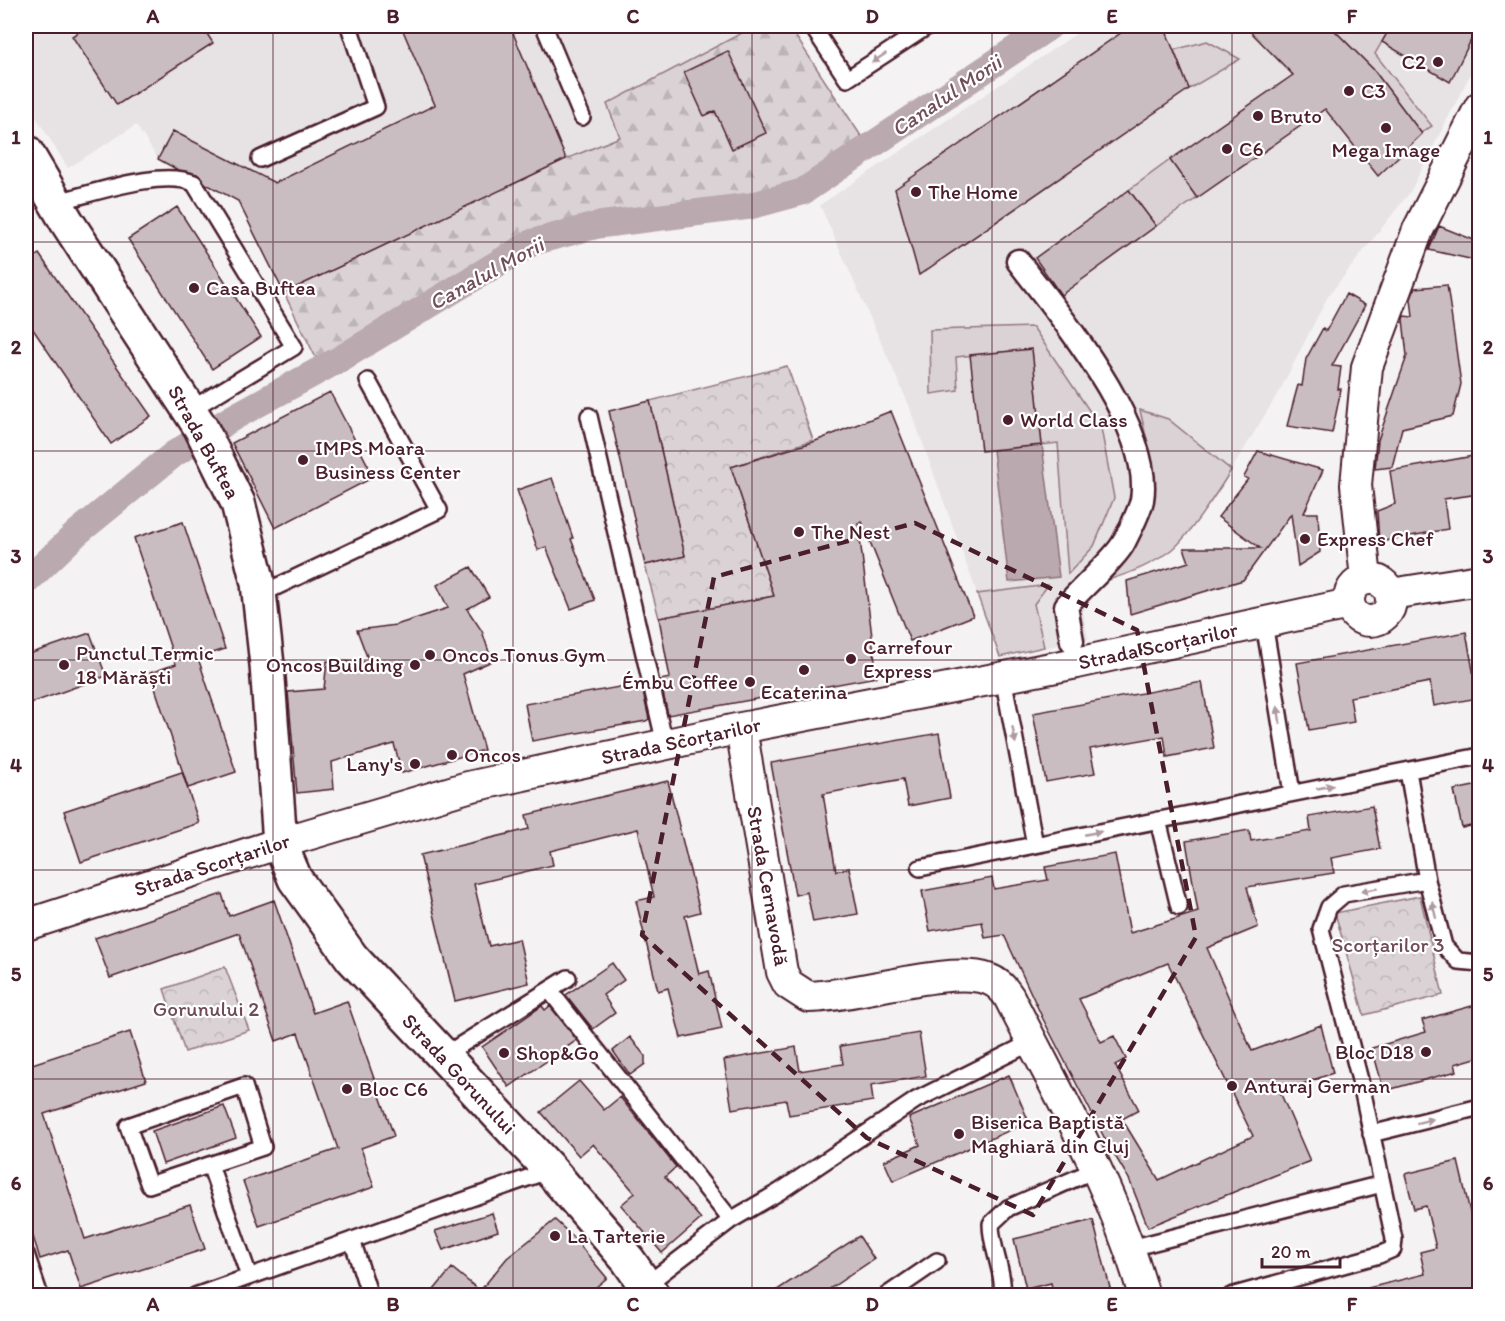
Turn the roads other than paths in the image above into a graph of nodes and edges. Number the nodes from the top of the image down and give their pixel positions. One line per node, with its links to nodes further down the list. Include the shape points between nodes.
1 (349, 26): 8 (lane, via 376,106)
2 (544, 26): 6 (lane)
3 (812, 26): 4 (lane, one-way to 3, via 847,79)
4 (928, 26)
5 (1479, 107): 15 (street, via 1418,230 1367,367 1356,485)
6 (582, 117)
7 (26, 152): 9 (street, Strada Buftea)
8 (260, 159)
9 (56, 202): 12 (street, Strada Buftea); 12 (lane, via 158,179 194,183 294,347)
10 (1018, 261): 18 (street, via 1089,358 1125,417 1141,462 1142,500 1123,545 1066,606)
11 (368, 381): 16 (lane, via 439,510)
12 (190, 410): 16 (street, Strada Buftea, via 238,503)
13 (589, 416): 21 (lane)
14 (1479, 580): 15 (street)
15 (1378, 587): 17 (street, Strada Scorțarilor, via 1354,585 1348,604)
16 (259, 595): 26 (street, Strada Buftea)
17 (1264, 623): 19 (street, Strada Scorțarilor); 24 (lane, one-way to 17)
18 (1072, 641)
19 (1003, 677): 20 (street, Strada Scorțarilor); 27 (lane, one-way to 27)
20 (741, 728): 21 (street, Strada Scorțarilor); 35 (street, Strada Cernavodă, via 782,972 788,984 808,997 820,997 956,976 981,977 995,982 1005,992)
21 (664, 744): 26 (street, Strada Scorțarilor, via 468,788)
22 (1479, 756): 23 (lane)
23 (1408, 771): 24 (lane, one-way to 23); 29 (lane)
24 (1292, 794): 25 (lane)
25 (1158, 820): 27 (lane, one-way to 25); 30 (lane)
26 (280, 843): 31 (street, Strada Scorțarilor); 36 (street, Strada Gorunului, via 295,879 352,958)
27 (1035, 845): 28 (lane)
28 (920, 868)
29 (1427, 880): 32 (lane, one-way to 29, via 1458,961 1444,946); 38 (lane, one-way to 38, via 1344,894 1329,907 1321,929)
30 (1179, 907)
31 (26, 925)
32 (1479, 963)
33 (568, 978): 34 (lane)
34 (550, 991): 36 (lane); 43 (lane)
35 (1032, 1042): 40 (street, Strada Cernavodă); 43 (lane, via 916,1100)
36 (443, 1056): 41 (street, Strada Gorunului)
37 (1479, 1107): 38 (lane, one-way to 37)
38 (1371, 1134): 42 (lane)
39 (210, 1165): 39 (lane, via 149,1185 129,1126 244,1086 264,1147); 48 (lane)
40 (1097, 1169): 45 (street, Strada Cernavodă); 54 (lane, via 1008,1208 991,1224)
41 (550, 1170): 44 (lane); 49 (street, Strada Gorunului)
42 (1382, 1185): 45 (lane); 56 (lane, via 1393,1249)
43 (731, 1221): 49 (lane)
44 (352, 1240): 48 (lane); 52 (lane)
45 (1131, 1248): 55 (street, Strada Cernavodă)
46 (26, 1254): 50 (lane)
47 (937, 1261): 53 (lane)
48 (249, 1276): 51 (lane)
49 (649, 1290)
50 (40, 1296)
51 (195, 1296)
52 (370, 1296)
53 (886, 1296)
54 (1002, 1296)
55 (1144, 1296)
56 (1231, 1296)

